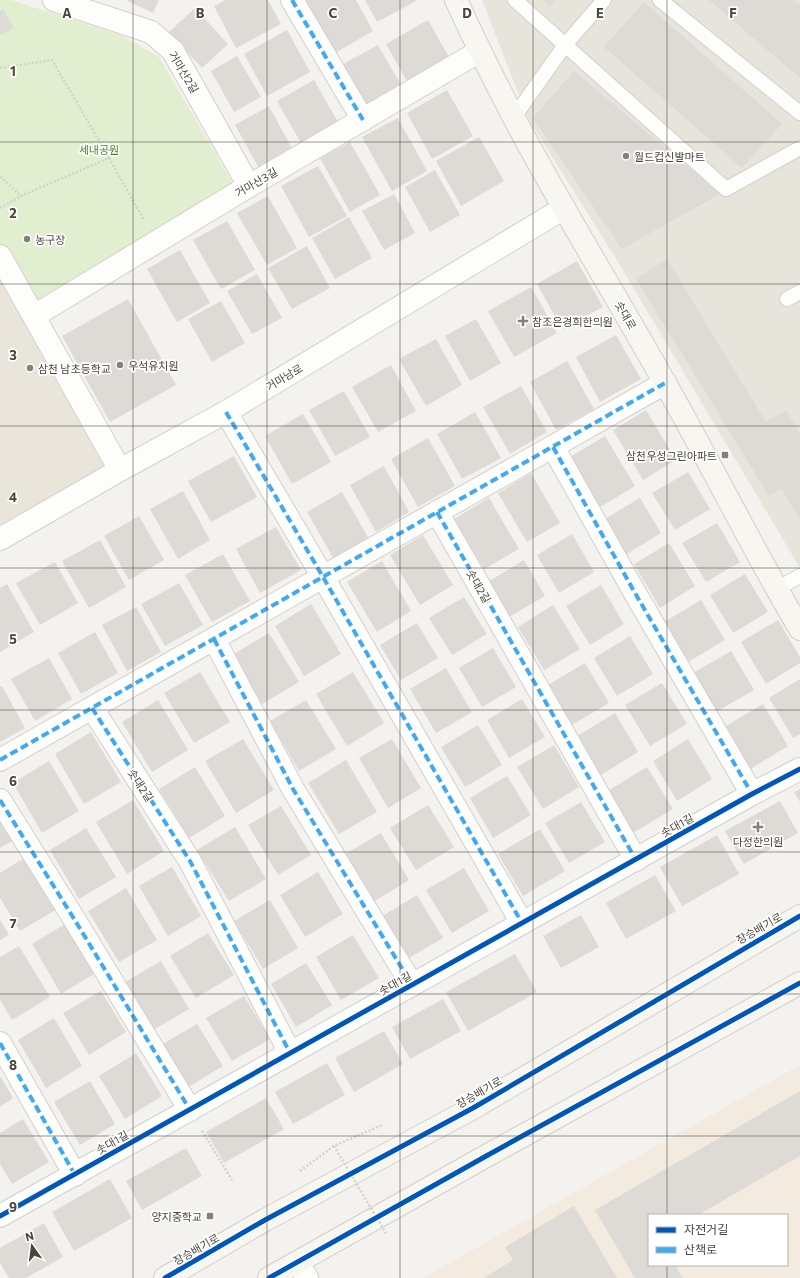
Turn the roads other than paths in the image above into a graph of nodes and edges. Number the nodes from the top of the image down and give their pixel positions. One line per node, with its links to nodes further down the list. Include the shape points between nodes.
1 (54, 0): 13 (street, 거마산2길, via 151,32 173,51)
2 (292, 0): 11 (street)
3 (456, 0): 8 (street, 솟대로)
4 (515, 0): 7 (lane)
5 (604, 0): 7 (lane)
6 (660, 0): 9 (lane)
7 (565, 45): 10 (lane); 12 (lane, via 726,189)
8 (480, 51): 10 (street, 솟대로); 11 (street, 거마산3길)
9 (800, 113)
10 (514, 117): 14 (street, 솟대로)
11 (363, 120): 13 (street, 거마산3길)
12 (800, 148)
13 (249, 186): 18 (street, 거마산3길)
14 (564, 208): 19 (street, 솟대로); 20 (street, 거마남로)
15 (0, 256): 18 (street)
16 (800, 292): 17 (lane)
17 (787, 299)
18 (34, 316): 22 (street)
19 (665, 383): 21 (street); 27 (street, 솟대로)
20 (226, 412): 22 (street, 거마남로); 26 (street)
21 (553, 446): 23 (street); 33 (street)
22 (120, 470): 24 (street, 거마남로)
23 (437, 512): 26 (street); 35 (street, 솟대2길)
24 (0, 539)
25 (800, 576): 27 (lane)
26 (323, 577): 29 (street); 37 (street)
27 (776, 589): 28 (street, 솟대로)
28 (800, 629)
29 (214, 639): 30 (street); 39 (street, 솟대1길, via 293,789)
30 (92, 708): 31 (street); 41 (street, 솟대2길, via 190,861)
31 (0, 760)
32 (800, 769): 33 (street, 솟대1길)
33 (752, 794): 35 (street, 솟대1길)
34 (0, 800): 42 (street)
35 (636, 860): 37 (street, 솟대1길)
36 (800, 916): 46 (street, 장승배기로, via 473,1108 265,1220)
37 (522, 923): 39 (street, 솟대1길)
38 (800, 983): 45 (street, via 488,1155)
39 (412, 985): 41 (street, 솟대1길)
40 (0, 1043): 43 (street)
41 (290, 1053): 42 (street, 솟대1길)
42 (190, 1110): 43 (street, 솟대1길)
43 (75, 1175): 44 (street, 솟대1길)
44 (0, 1216)
45 (302, 1270): 47 (street)
46 (164, 1278)
47 (269, 1278)

